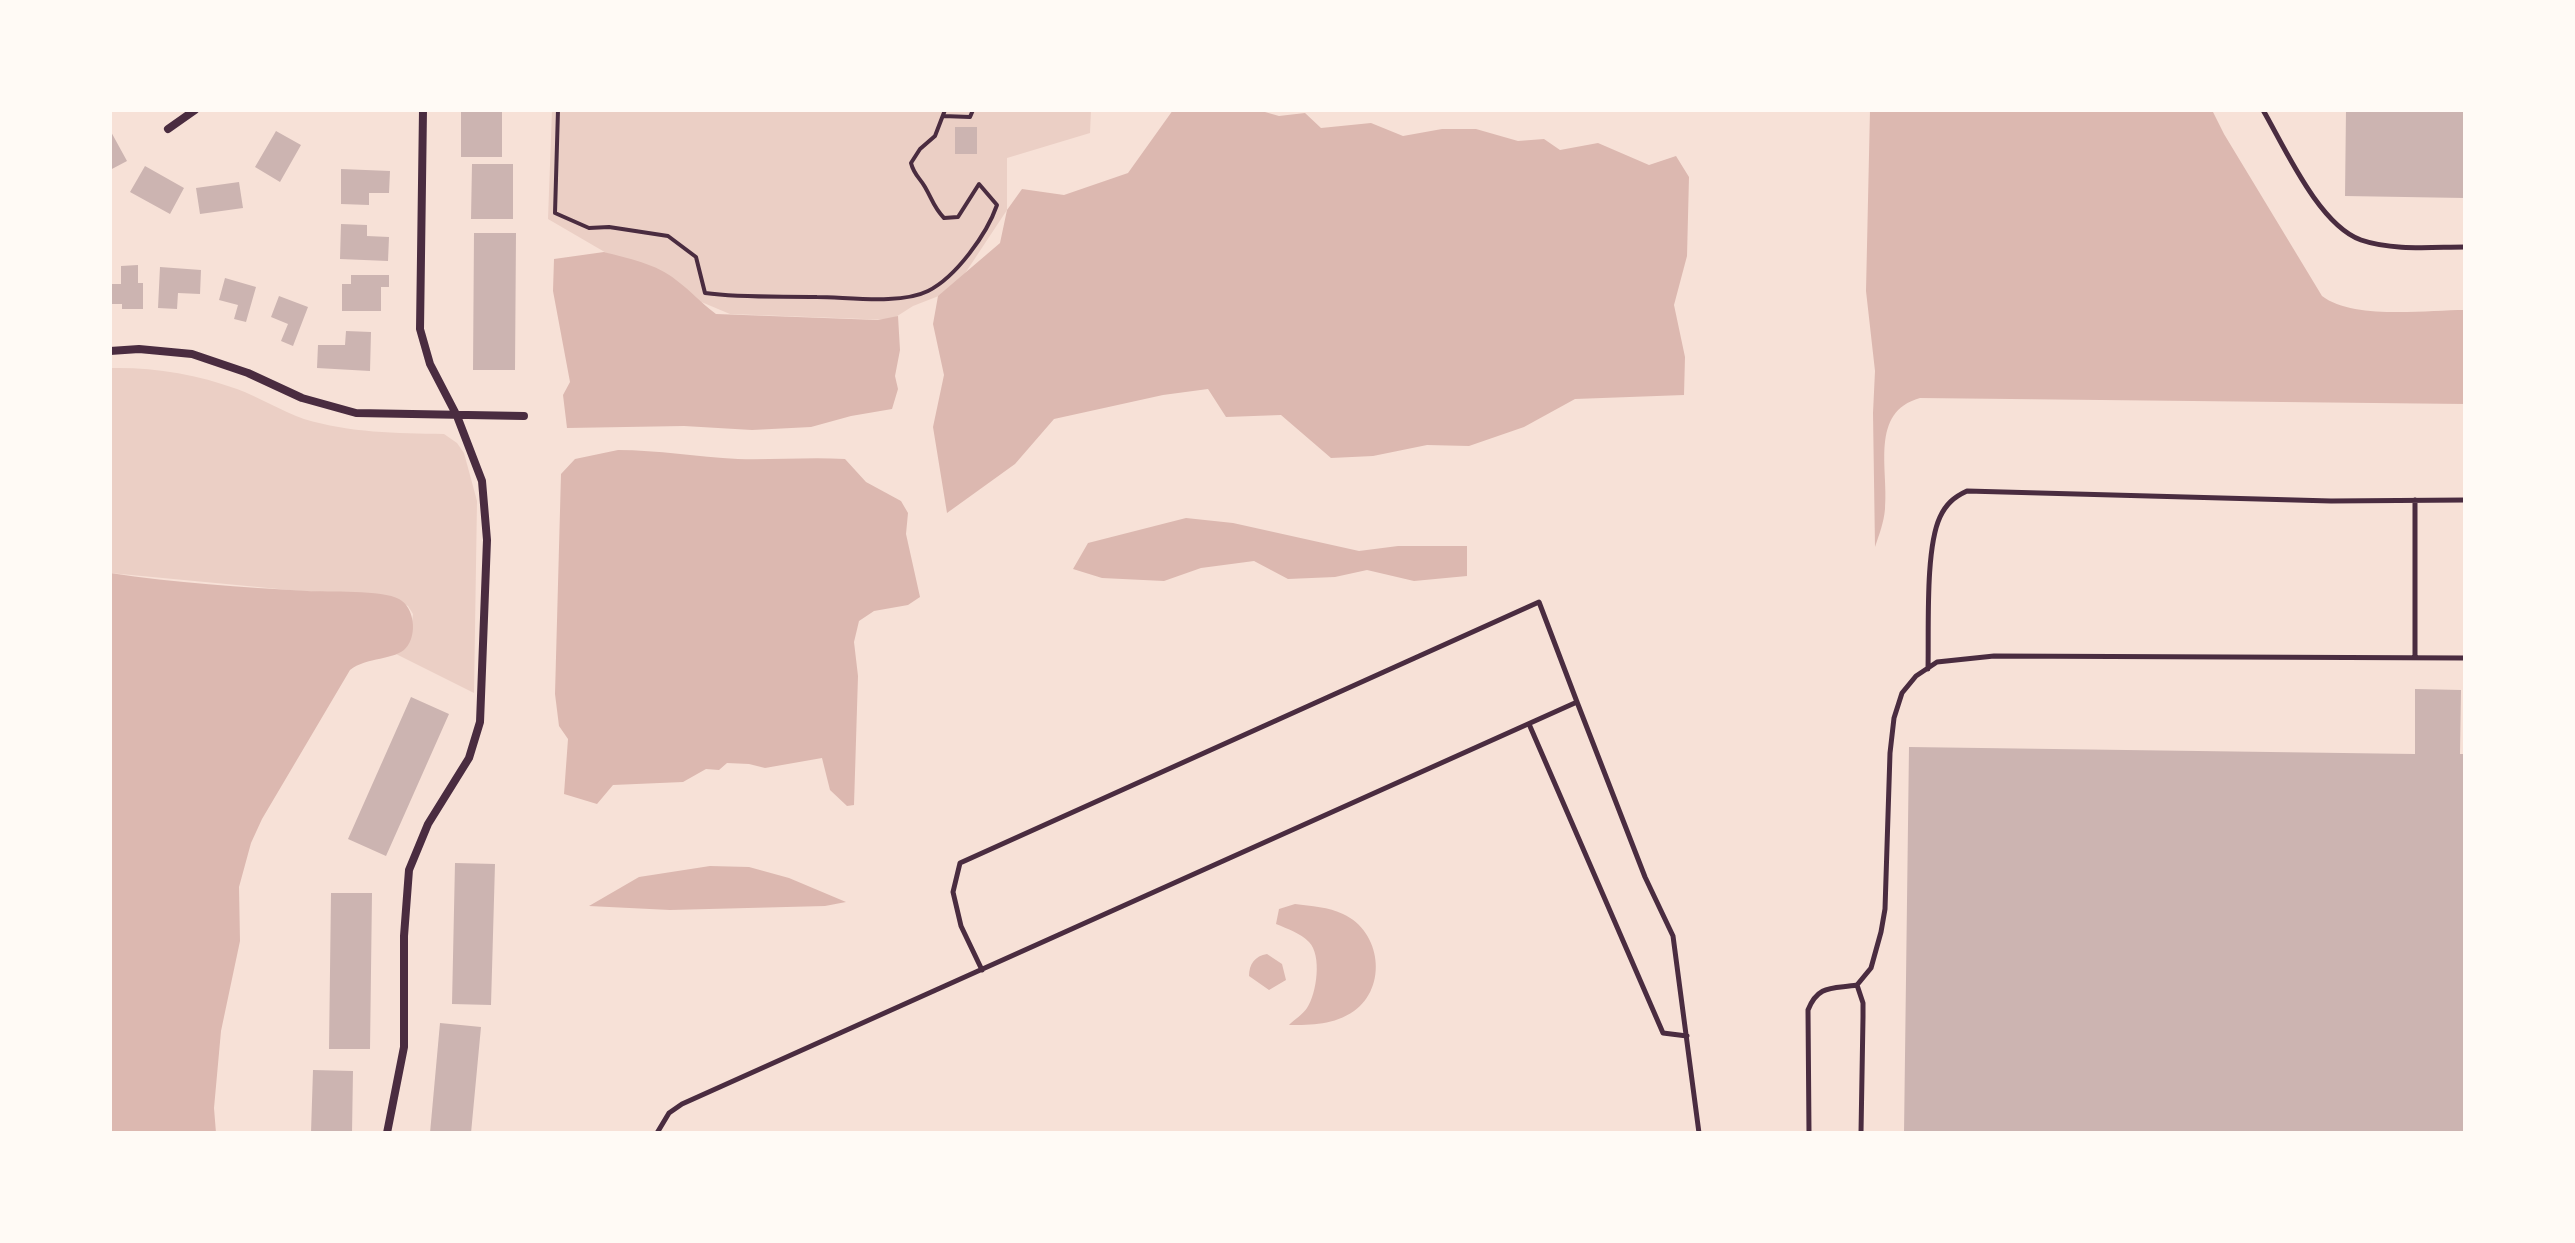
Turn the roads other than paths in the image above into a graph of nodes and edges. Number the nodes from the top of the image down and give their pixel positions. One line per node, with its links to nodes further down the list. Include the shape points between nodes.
1 (195, 110): 4 (street)
2 (423, 110): 7 (street, via 420,329 430,364)
3 (2263, 110): 5 (lane, via 2334,224 2383,245)
4 (168, 129)
5 (2465, 247)
6 (110, 351): 7 (street, via 192,354 302,398 356,413)
7 (457, 416): 8 (street); 19 (street, via 482,481 487,540 480,722 469,758 428,824 409,870 404,1047)
8 (524, 416)
9 (2415, 500): 10 (lane); 11 (lane); 13 (lane, via 1967,491 1952,498 1932,543)
10 (2465, 500)
11 (2415, 657): 12 (lane); 13 (lane, via 1994,656 1937,662)
12 (2465, 658)
13 (1928, 669): 17 (lane, via 1902,693 1894,718 1885,909 1871,968)
14 (1577, 702): 15 (lane); 16 (lane, via 1539,602 960,863 953,892 961,926); 18 (lane, via 1673,936)
15 (1529, 724): 16 (lane); 18 (lane, via 1663,1033)
16 (982, 970): 20 (lane, via 682,1104)
17 (1857, 985): 22 (lane, via 1813,995 1808,1010); 23 (lane, via 1863,1003)
18 (1687, 1036): 21 (lane)
19 (387, 1133)
20 (657, 1133)
21 (1699, 1133)
22 (1809, 1133)
23 (1861, 1133)

